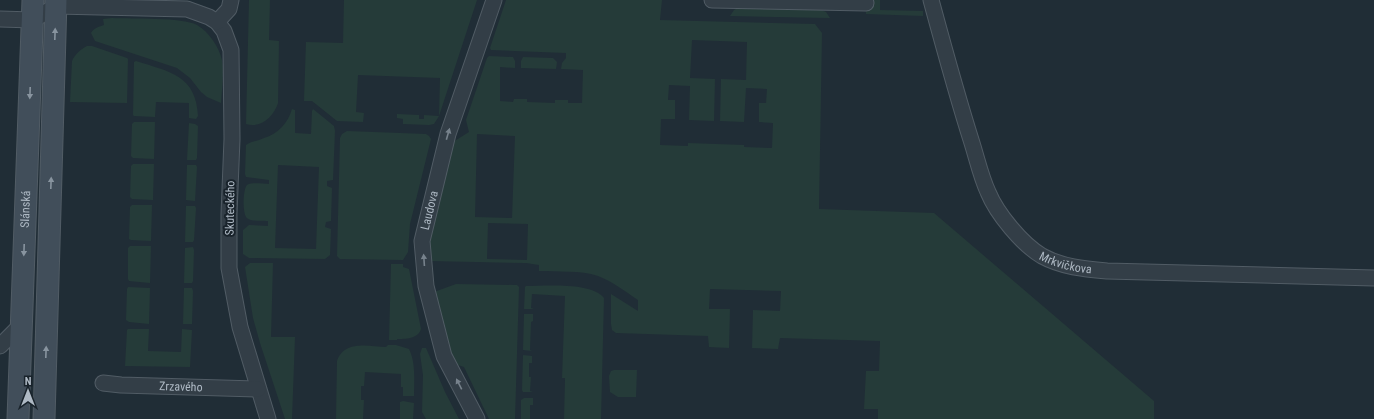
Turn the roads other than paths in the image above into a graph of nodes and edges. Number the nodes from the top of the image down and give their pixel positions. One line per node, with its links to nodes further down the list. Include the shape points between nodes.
1 (231, 0): 9 (street, via 229,9)
2 (494, 0): 18 (street, Laudova, one-way to 2, via 444,356 426,286 422,241 448,134)
3 (712, 0): 6 (street)
4 (931, 0): 10 (street, Mrkvičkova, via 958,101 988,193 1007,223 1027,245 1042,255 1070,266 1107,271)
5 (54, 2): 7 (street); 9 (street, via 187,9); 16 (main road, Slánská, one-way to 5)
6 (866, 3)
7 (33, 10): 8 (street); 11 (main road, Slánská, one-way to 11)
8 (0, 19)
9 (217, 22): 14 (street, Skuteckého, via 224,31 231,50 229,268 240,327)
10 (1374, 278)
11 (21, 325): 12 (street); 15 (main road, Slánská)
12 (0, 346)
13 (103, 383): 14 (street, Zrzavého)
14 (258, 389): 17 (street, Skuteckého)
15 (18, 419)
16 (44, 419)
17 (268, 419)
18 (477, 419)

